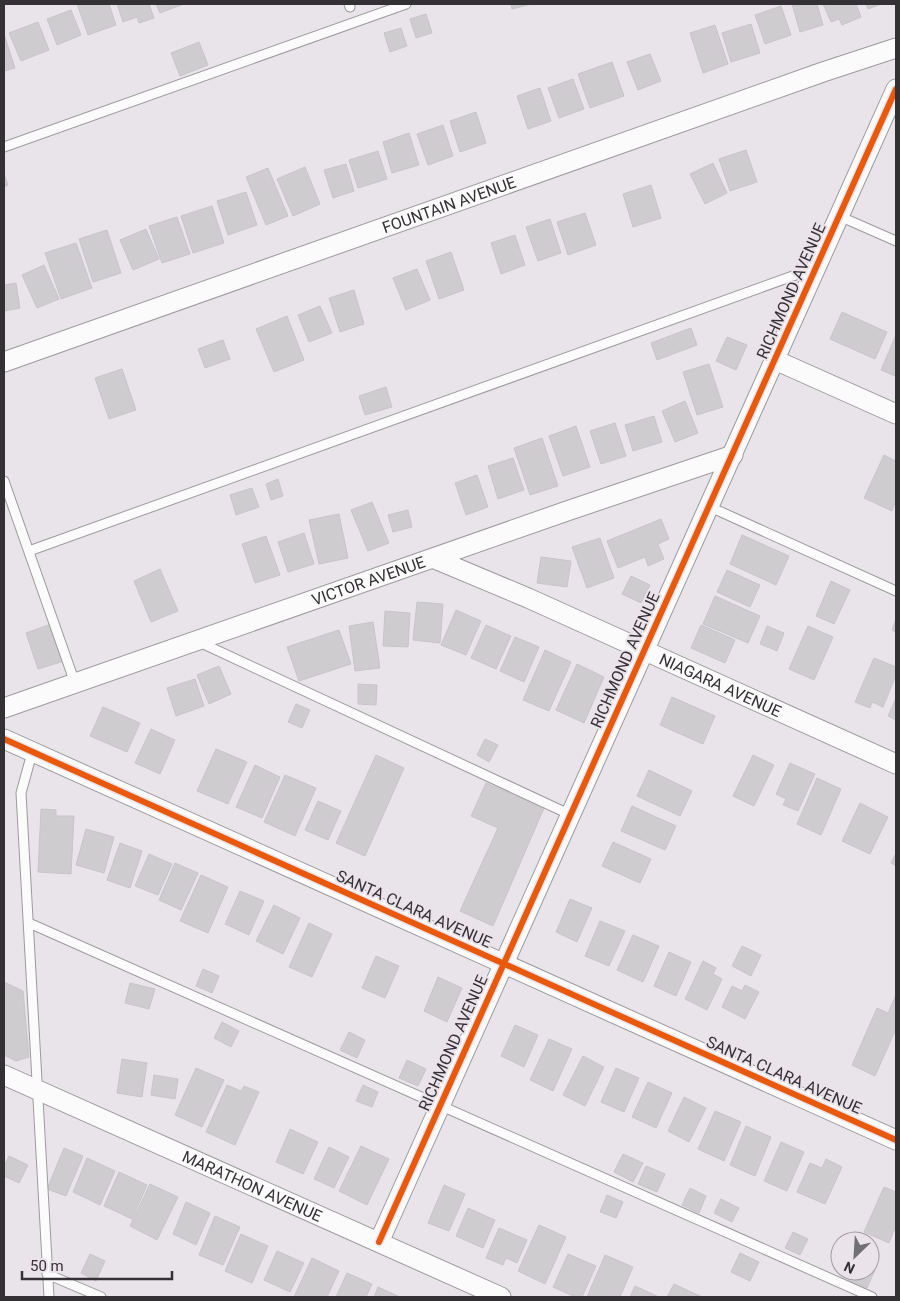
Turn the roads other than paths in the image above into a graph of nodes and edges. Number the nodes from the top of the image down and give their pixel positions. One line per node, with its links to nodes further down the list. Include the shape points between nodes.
1 (406, 4): 4 (lane)
2 (896, 48): 9 (street, FOUNTAIN AVENUE)
3 (896, 89): 5 (street, RICHMOND AVENUE)
4 (4, 147)
5 (839, 216): 6 (lane); 7 (street, RICHMOND AVENUE)
6 (896, 241)
7 (816, 268): 8 (street, RICHMOND AVENUE); 14 (lane)
8 (775, 360): 10 (street); 11 (street, RICHMOND AVENUE)
9 (4, 362)
10 (896, 414)
11 (733, 455): 13 (street, RICHMOND AVENUE); 15 (street, VICTOR AVENUE)
12 (4, 481): 14 (lane)
13 (710, 507): 16 (lane); 18 (street, RICHMOND AVENUE)
14 (29, 551): 19 (lane)
15 (435, 558): 17 (street, VICTOR AVENUE); 18 (street, NIAGARA AVENUE)
16 (896, 591)
17 (197, 641): 19 (street, VICTOR AVENUE); 24 (lane)
18 (644, 651): 23 (street, NIAGARA AVENUE); 24 (street, RICHMOND AVENUE)
19 (75, 683): 20 (street, VICTOR AVENUE)
20 (4, 708)
21 (4, 739): 22 (street, SANTA CLARA AVENUE)
22 (32, 753): 25 (lane, via 22,792); 26 (street, SANTA CLARA AVENUE)
23 (896, 764)
24 (571, 815): 26 (street, RICHMOND AVENUE)
25 (29, 923): 28 (lane); 29 (lane)
26 (504, 964): 29 (street, RICHMOND AVENUE); 30 (street, SANTA CLARA AVENUE)
27 (4, 1076): 28 (street, MARATHON AVENUE)
28 (38, 1091): 31 (street, MARATHON AVENUE); 32 (lane)
29 (440, 1106): 31 (street, RICHMOND AVENUE); 36 (lane)
30 (896, 1140)
31 (379, 1242): 35 (street, MARATHON AVENUE)
32 (48, 1274): 33 (lane); 34 (lane)
33 (49, 1297)
34 (101, 1297)
35 (501, 1297)
36 (872, 1297)

